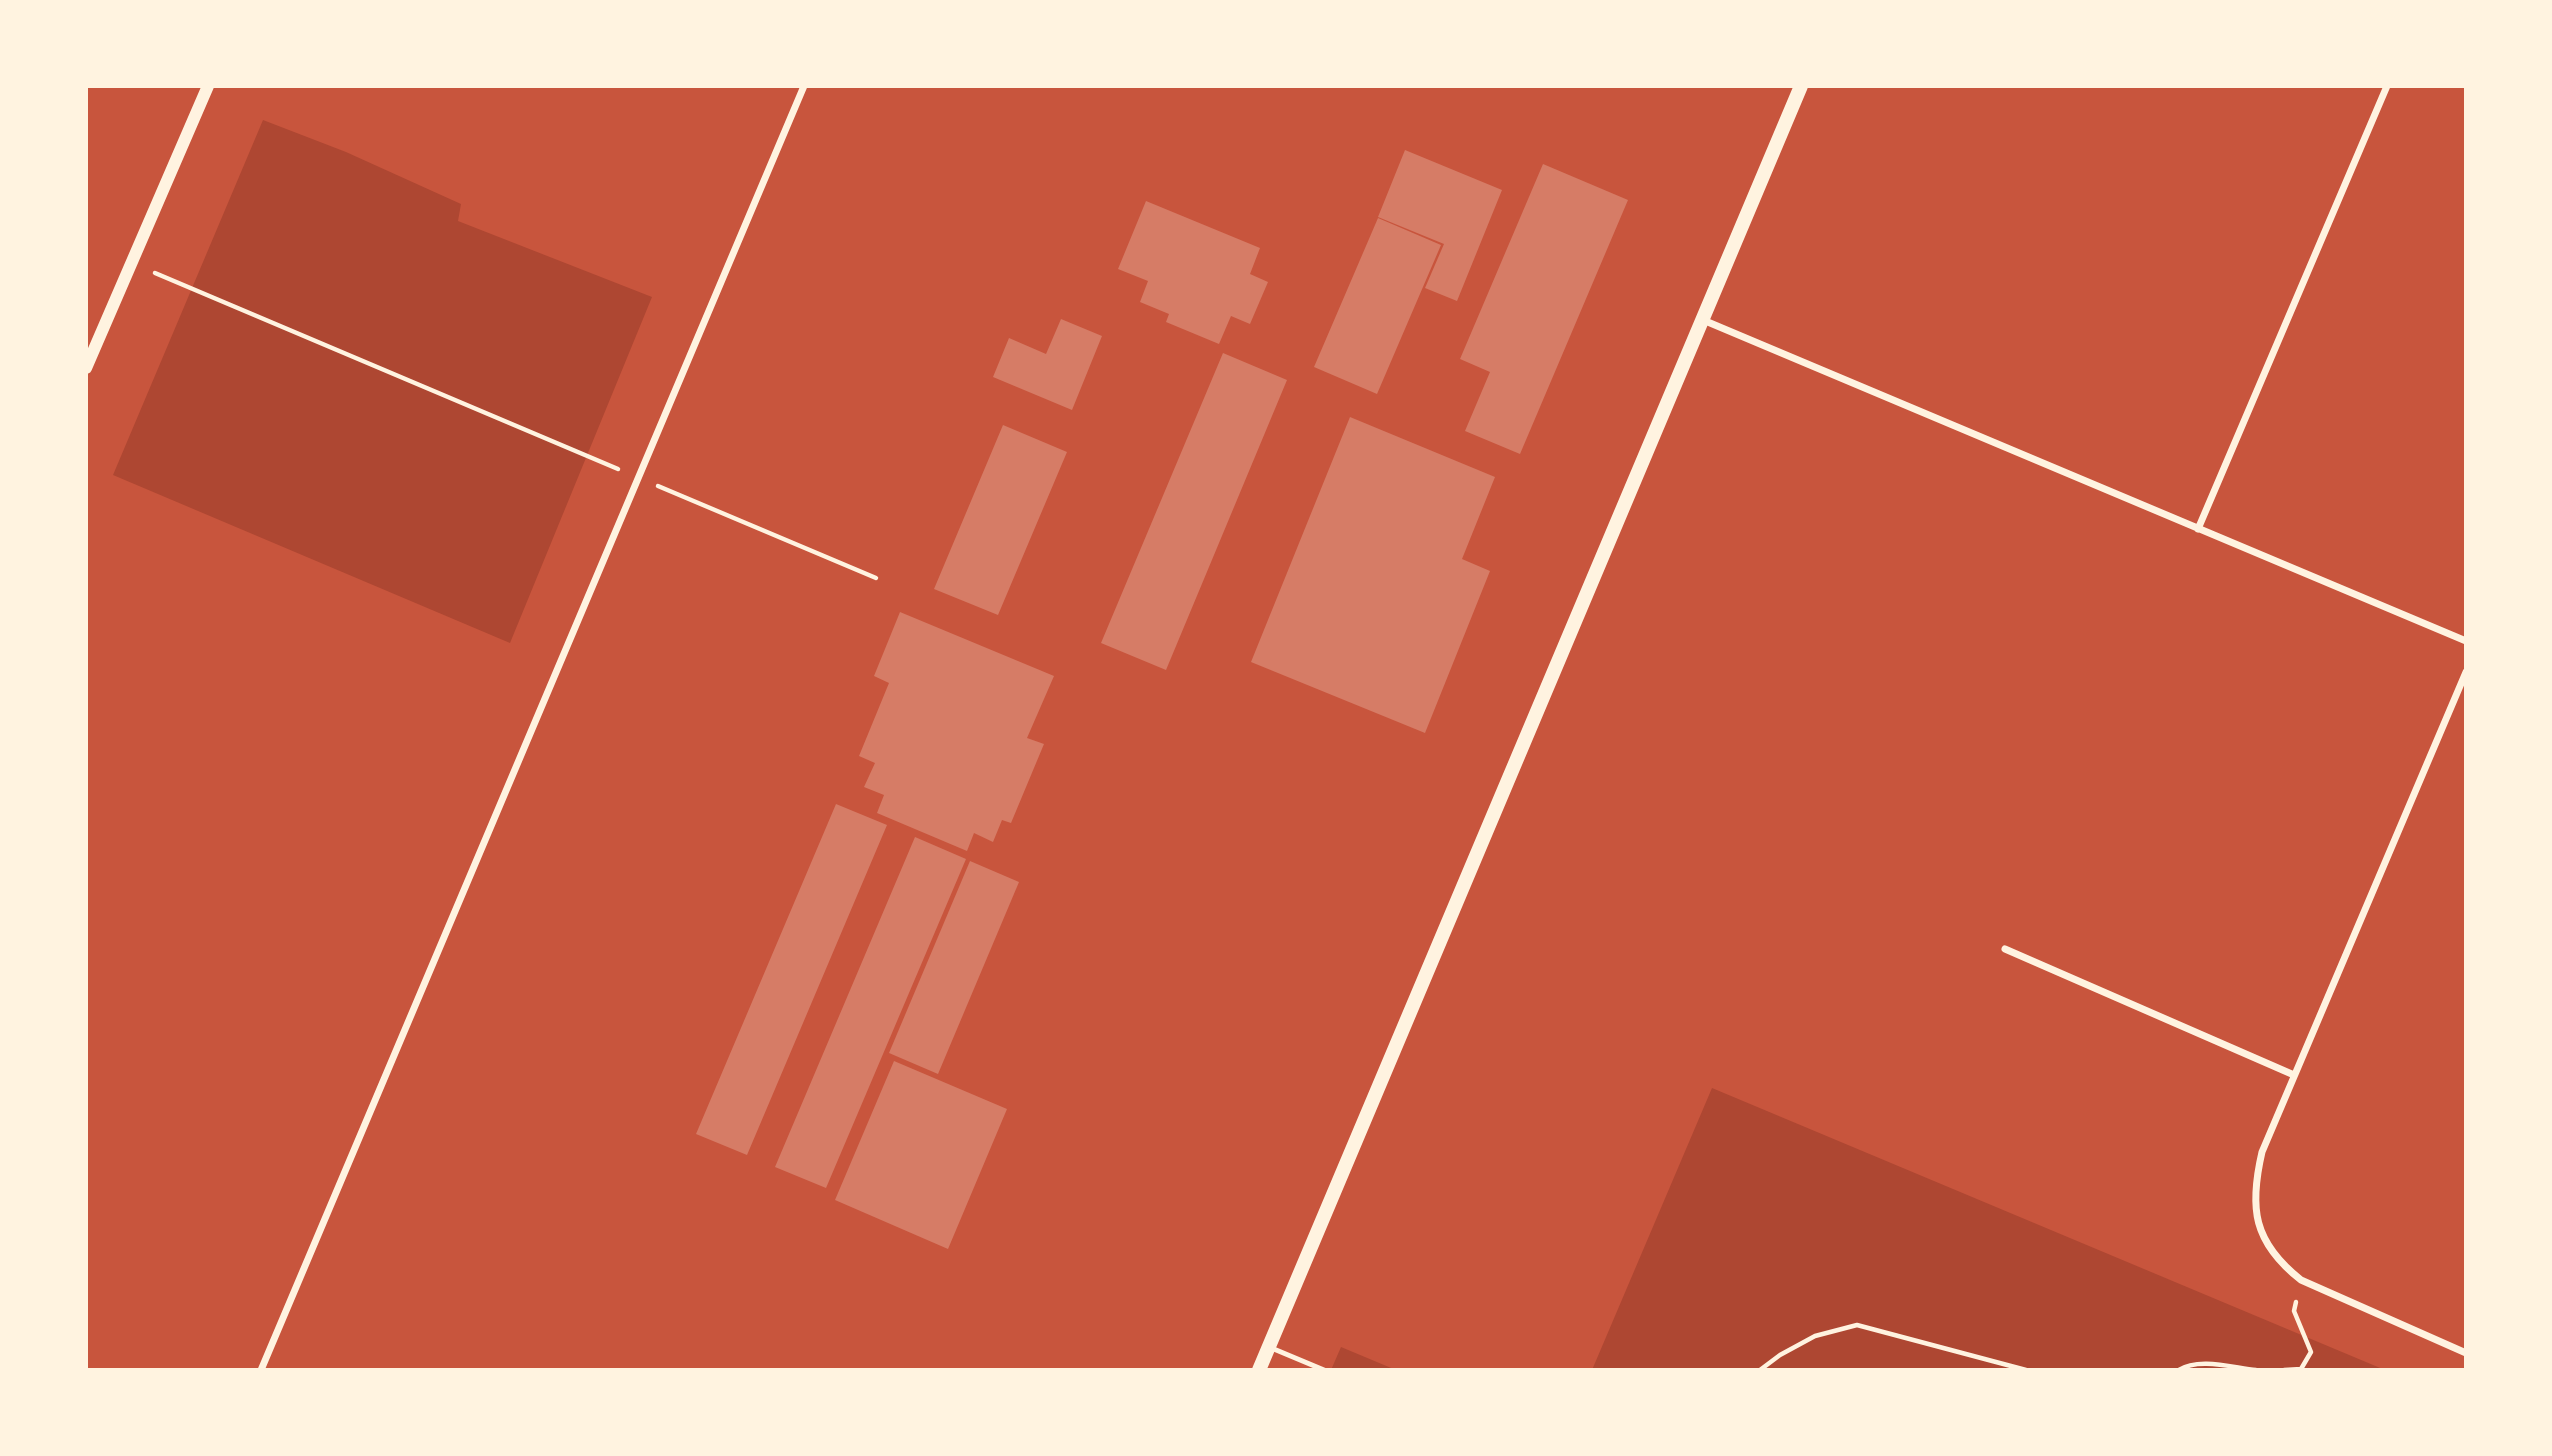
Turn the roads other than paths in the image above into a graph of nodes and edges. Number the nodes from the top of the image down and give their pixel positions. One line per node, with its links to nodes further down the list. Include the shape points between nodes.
1 (208, 86): 6 (street)
2 (804, 86): 14 (street)
3 (1801, 86): 5 (main road)
4 (2387, 86): 7 (street)
5 (1703, 320): 7 (street); 12 (main road)
6 (86, 368)
7 (2198, 529): 8 (street)
8 (2466, 641)
9 (2466, 672): 11 (street)
10 (2005, 949): 11 (street)
11 (2294, 1075): 13 (street, via 2262,1152 2256,1179 2254,1203 2264,1238 2301,1280)
12 (1269, 1347): 15 (main road); 16 (lane)
13 (2466, 1353)
14 (261, 1370)
15 (1259, 1370)
16 (1324, 1370)

